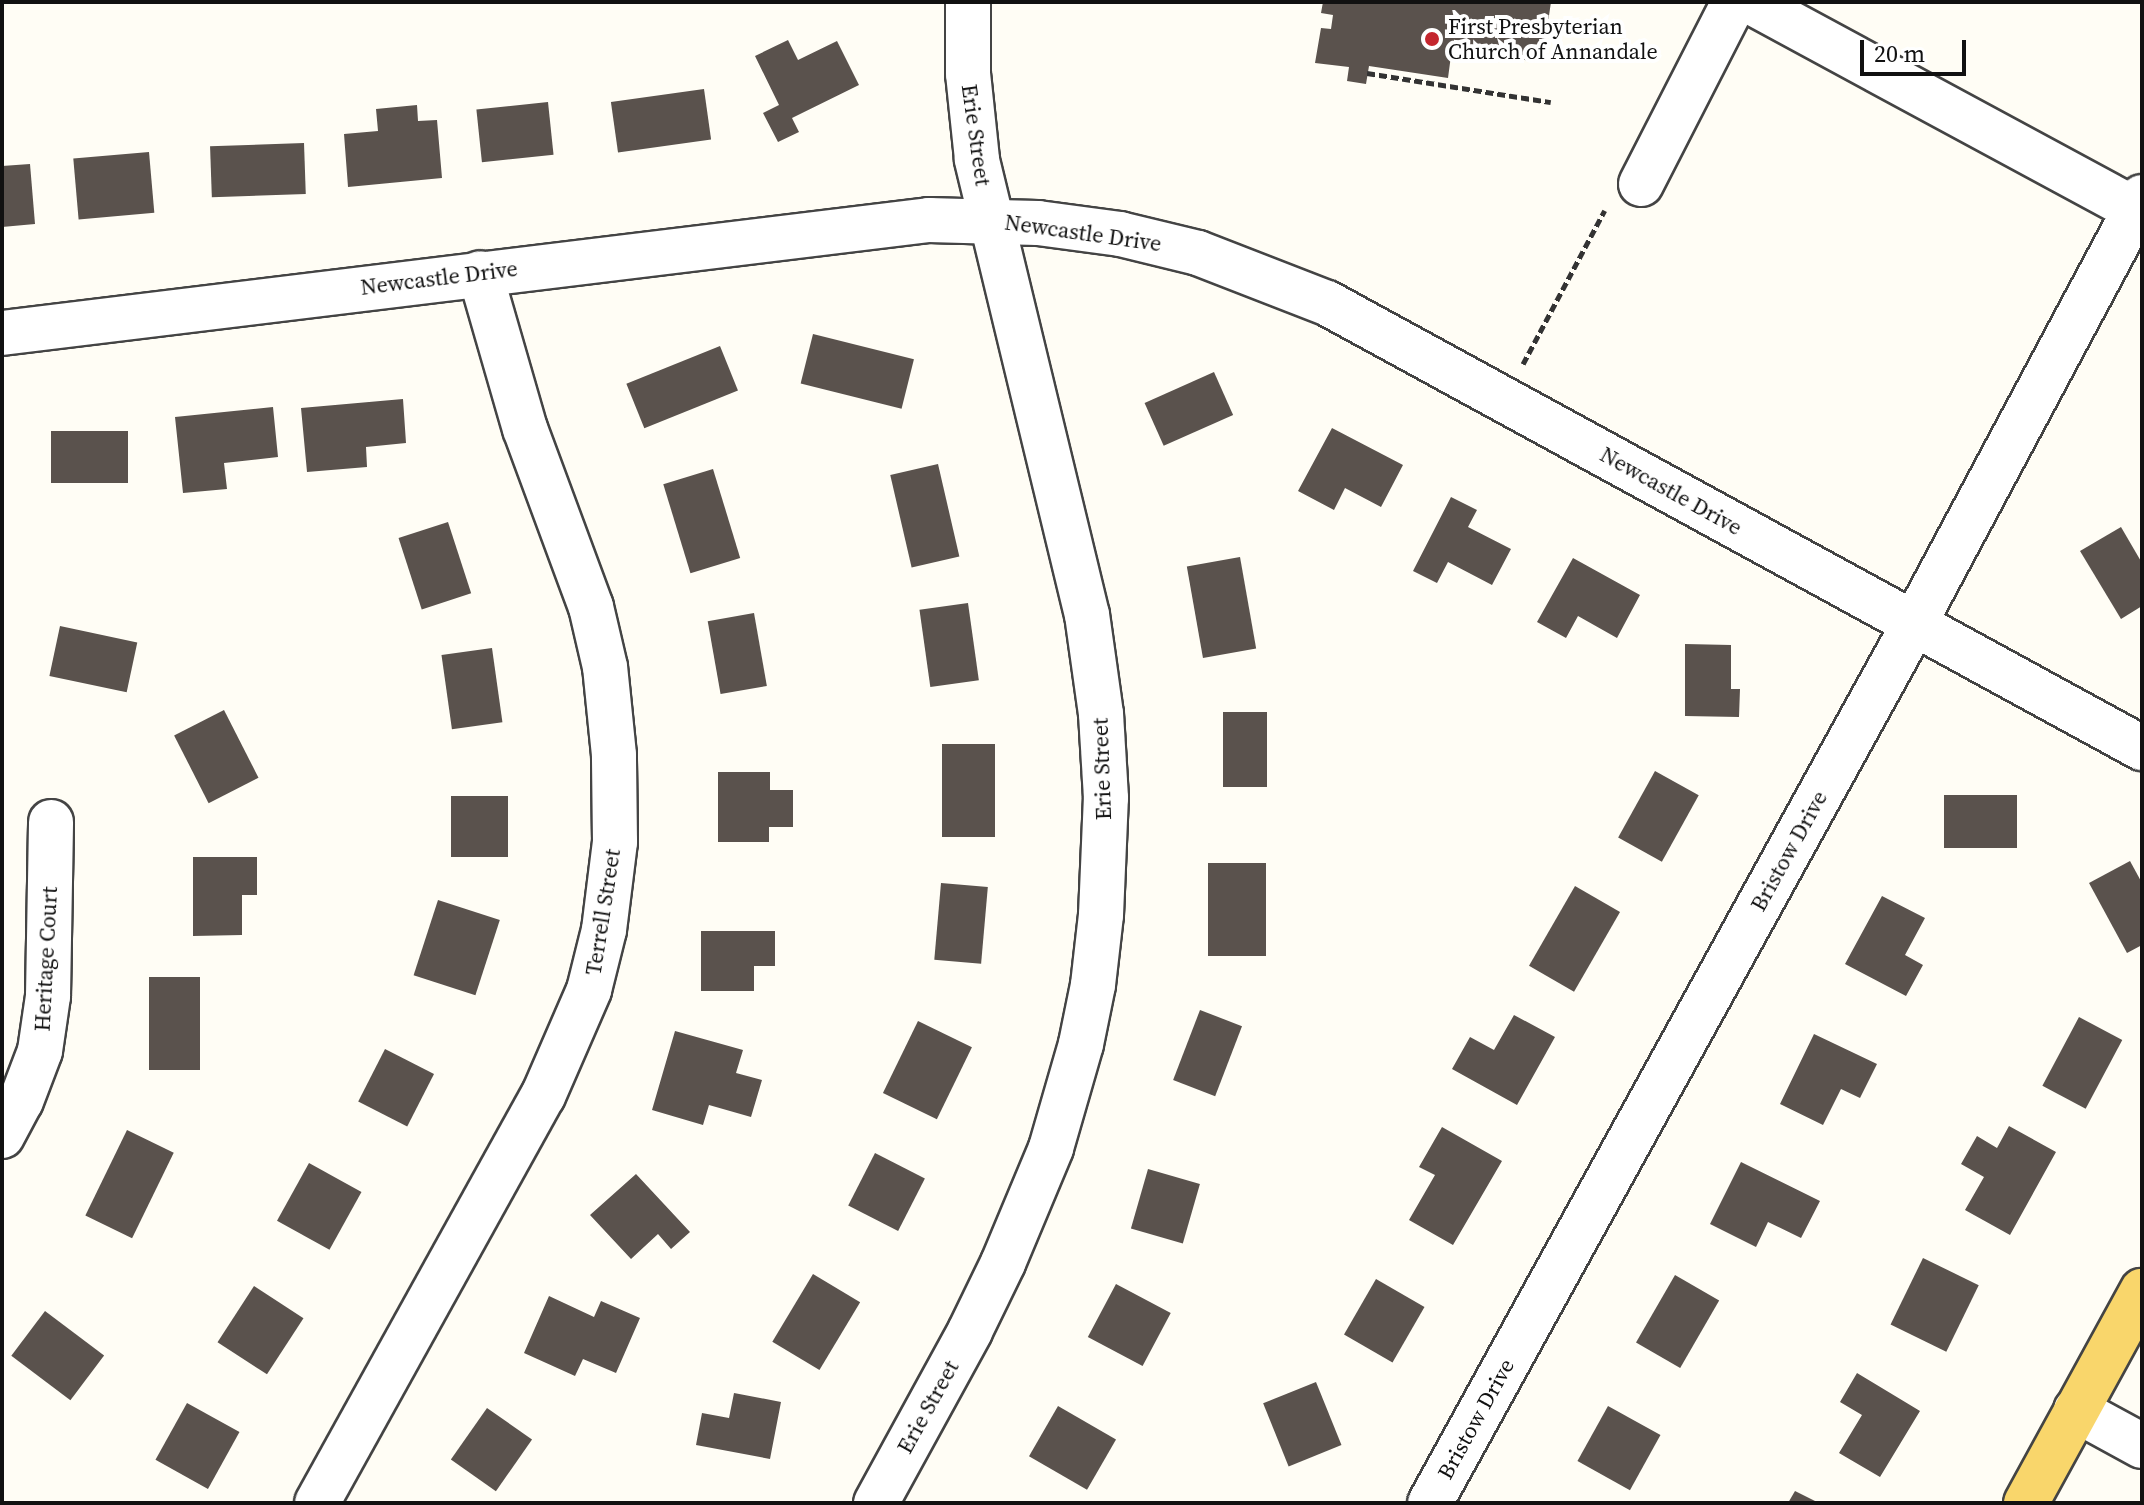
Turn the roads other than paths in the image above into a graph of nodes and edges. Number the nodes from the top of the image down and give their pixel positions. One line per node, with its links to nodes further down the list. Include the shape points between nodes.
1 (968, 2): 6 (street, Erie Street, via 968,74)
2 (1734, 2): 4 (street)
3 (1751, 2): 5 (street)
4 (1641, 184)
5 (2138, 203): 9 (street, Bristow Drive)
6 (990, 220): 7 (street, Newcastle Drive, via 929,220); 9 (street, Newcastle Drive, via 1120,234 1225,263 1327,303); 17 (street, Erie Street, via 1087,615 1106,798 1101,915 1081,1044 1051,1148 970,1331)
7 (480, 273): 8 (street, Newcastle Drive); 16 (street, Terrell Street, via 525,429 591,607 605,667 615,842 604,930 589,990 543,1096)
8 (2, 333)
9 (1914, 624): 10 (street, Newcastle Drive); 18 (street, Bristow Drive)
10 (2142, 748)
11 (51, 822): 12 (street, Heritage Court, via 48,996 40,1051)
12 (2, 1136)
13 (2142, 1291): 14 (main road)
14 (2076, 1410): 15 (street); 19 (main road)
15 (2142, 1446)
16 (317, 1503)
17 (876, 1503)
18 (1430, 1503)
19 (2026, 1503)

